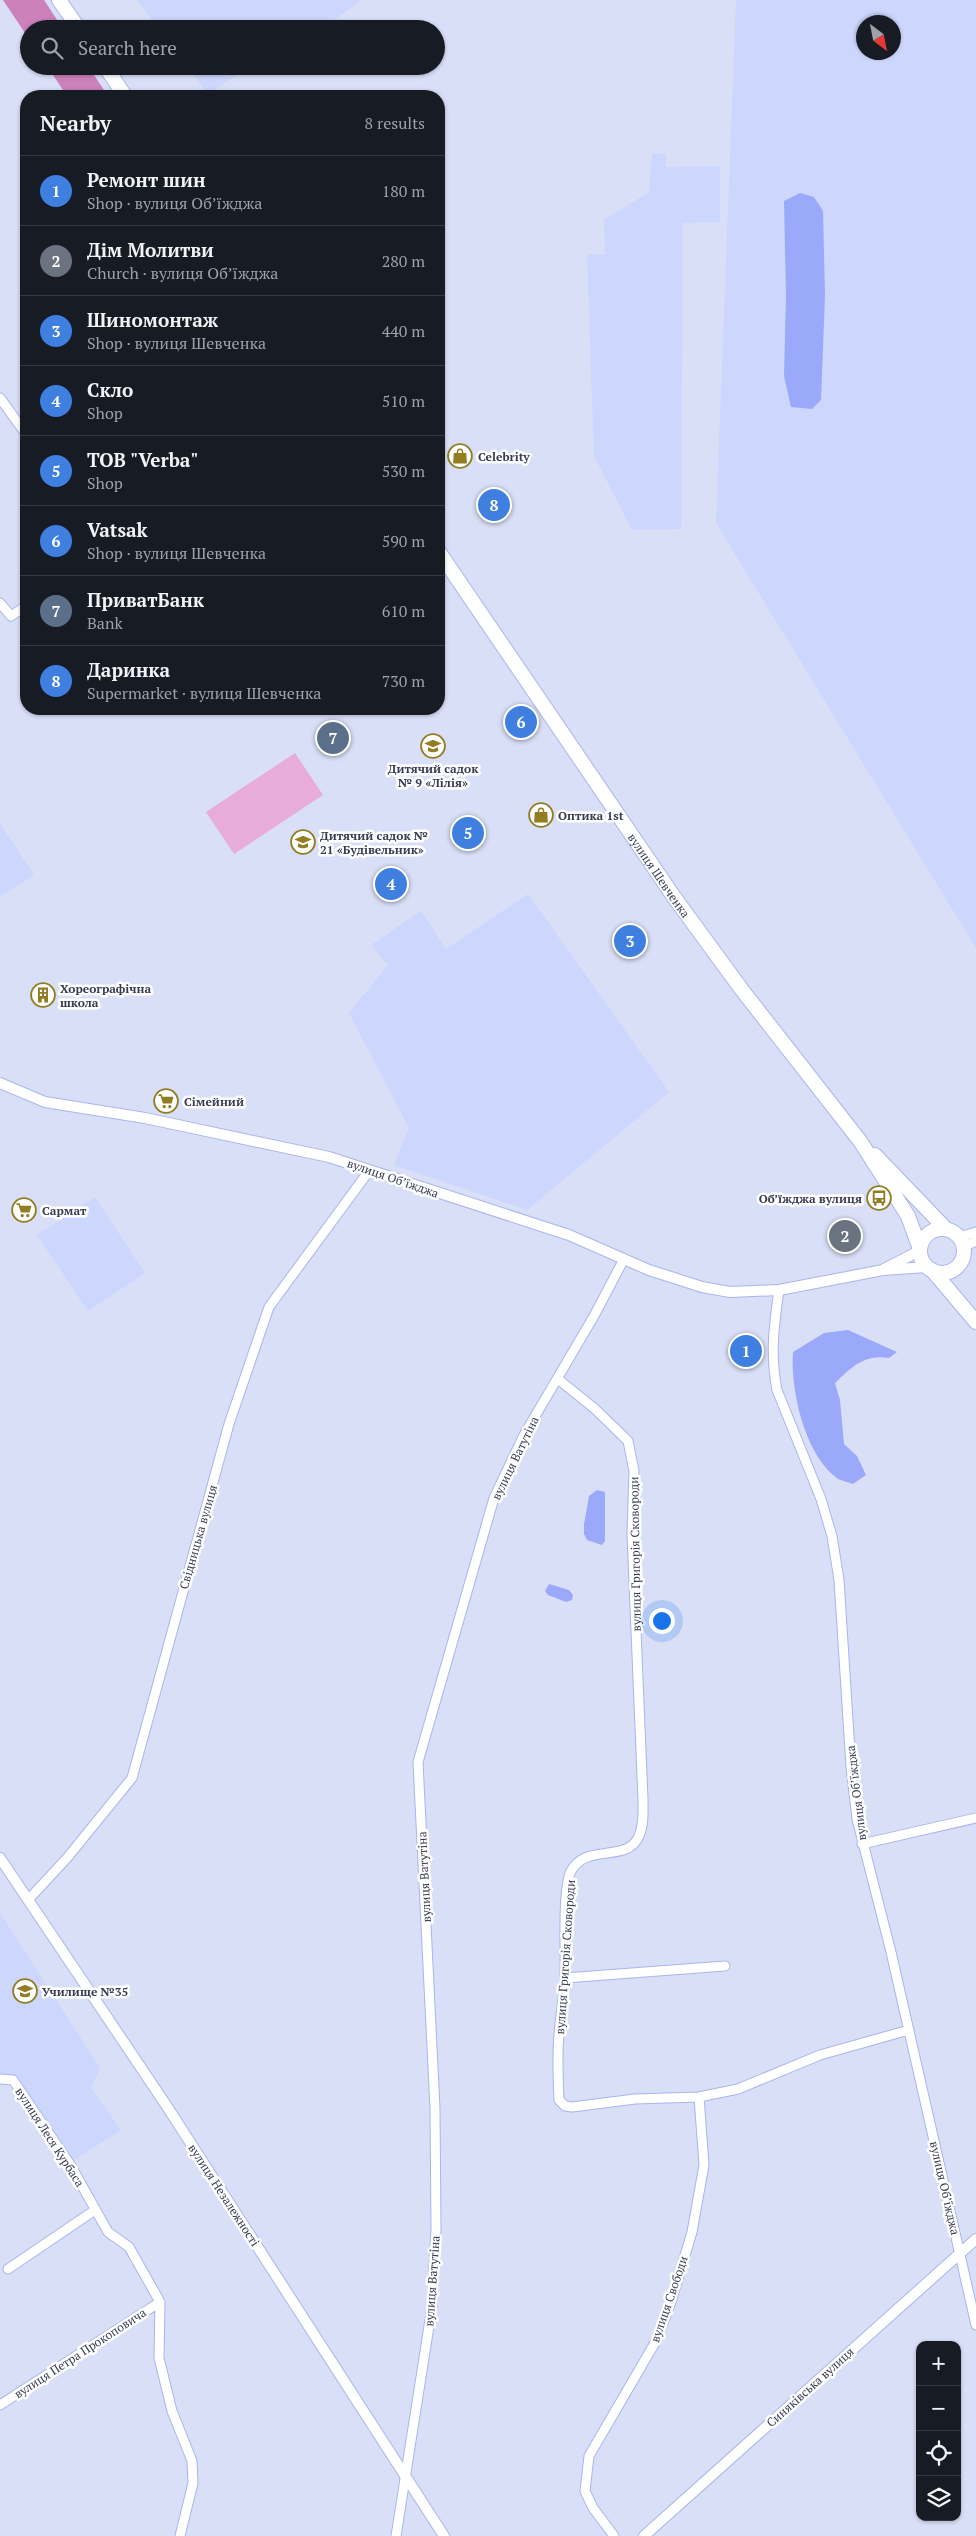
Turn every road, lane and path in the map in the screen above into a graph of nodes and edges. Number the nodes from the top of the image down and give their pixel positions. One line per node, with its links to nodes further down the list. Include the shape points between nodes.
1 (59, 0): 2 (main road)
2 (73, 20)
3 (111, 75): 4 (main road)
4 (121, 90)
5 (0, 398): 6 (street)
6 (20, 426)
7 (445, 561): 11 (main road, вулиця Шевченка, via 680,904 742,990)
8 (0, 603): 9 (street, via 11,616)
9 (20, 610)
10 (0, 1083): 12 (street, вулиця Обʼїжджа, via 46,1102 266,1142 329,1157)
11 (860, 1141): 14 (main road, вулиця Шевченка); 15 (main road, вулиця Шевченка, via 908,1216)
12 (369, 1171): 16 (street, вулиця Обʼїжджа, via 569,1235); 26 (street, Свідницька вулиця, via 269,1307 229,1424 132,1778)
13 (976, 1232): 14 (street)
14 (962, 1241): 15 (main road, via 940,1229 928,1233); 17 (main road, вулиця Шевченка); 18 (main road, via 962,1260 954,1269 943,1273)
15 (920, 1250): 18 (main road); 19 (street, вулиця Обʼїжджа)
16 (624, 1259): 20 (street, вулиця Обʼїжджа, via 702,1287 730,1292); 22 (street, вулиця Ватутіна)
17 (976, 1260)
18 (929, 1269): 19 (street, вулиця Обʼїжджа); 21 (main road)
19 (884, 1270): 20 (street, вулиця Обʼїжджа)
20 (779, 1290): 24 (street, вулиця Обʼїжджа, via 772,1338 774,1375 780,1399 823,1506 836,1554 851,1767)
21 (976, 1322)
22 (558, 1379): 28 (street, вулиця Григорія Сковороди, via 628,1441 634,1471 633,1545 643,1764 642,1824 634,1844 620,1851 591,1854 571,1872 567,1896); 39 (street, вулиця Ватутіна, via 524,1435 494,1498 418,1762 435,2108 436,2229 432,2306)
23 (976, 1818): 24 (street)
24 (862, 1844): 29 (street, вулиця Обʼїжджа)
25 (0, 1858): 26 (street, вулиця Незалежності)
26 (28, 1900): 39 (street, вулиця Незалежності, via 166,2104)
27 (725, 1966): 28 (street)
28 (565, 1978): 31 (street, вулиця Григорія Сковороди, via 558,2036 559,2100 565,2106)
29 (909, 2030): 31 (street, вулиця Григорія Сковороди, via 820,2055 738,2089); 34 (street, вулиця Обʼїжджа)
30 (0, 2079): 32 (street, вулиця Леся Курбаса, via 13,2080 71,2166)
31 (699, 2097): 43 (street, вулиця Свободи, via 704,2166 692,2232 671,2302 656,2341 589,2456 585,2492)
32 (95, 2210): 35 (street); 36 (street, вулиця Леся Курбаса, via 108,2232 129,2247)
33 (976, 2239): 34 (street, Синяківська вулиця)
34 (960, 2253): 37 (street, вулиця Обʼїжджа); 44 (street, Синяківська вулиця)
35 (8, 2269)
36 (160, 2302): 38 (street, вулиця Петра Прокоповича); 40 (street, via 159,2358 172,2411 192,2462 193,2484)
37 (976, 2325)
38 (0, 2405)
39 (404, 2476): 41 (street, вулиця Ватутіна); 42 (street, вулиця Незалежності)
40 (180, 2536)
41 (396, 2536)
42 (444, 2536)
43 (614, 2536)
44 (644, 2536)

